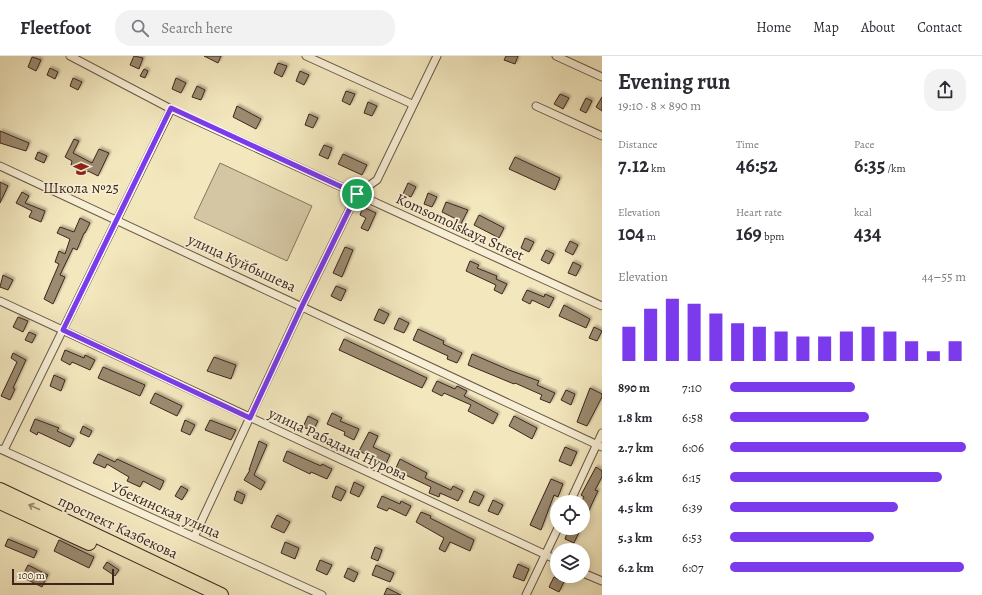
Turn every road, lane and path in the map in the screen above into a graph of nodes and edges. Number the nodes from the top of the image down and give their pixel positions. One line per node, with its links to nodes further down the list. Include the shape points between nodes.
1 (306, 56): 6 (street)
2 (437, 56): 6 (street)
3 (556, 56): 5 (street)
4 (75, 57): 8 (street, Komsomolskaya Street)
5 (602, 77)
6 (412, 104): 11 (street, via 377,180)
7 (536, 106): 9 (street)
8 (171, 108): 11 (street, Komsomolskaya Street); 12 (street)
9 (602, 136)
10 (0, 166): 12 (street, улица Куйбышева)
11 (357, 194): 14 (street); 15 (street, Komsomolskaya Street)
12 (117, 219): 14 (street, улица Куйбышева); 16 (street)
13 (0, 301): 16 (street, улица Рабадана Нурова)
14 (302, 306): 17 (street); 19 (street, улица Куйбышева)
15 (602, 306)
16 (63, 330): 17 (street, улица Рабадана Нурова); 20 (street)
17 (250, 418): 25 (street); 26 (street, улица Рабадана Нурова)
18 (602, 433): 19 (street)
19 (600, 445): 22 (street)
20 (2, 450): 25 (street, Убекинская улица)
21 (0, 490): 31 (highway, проспект Казбекова, one-way to 21)
22 (574, 495)
23 (0, 502): 30 (highway, проспект Казбекова)
24 (555, 535): 26 (street)
25 (194, 537): 32 (street, Убекинская улица)
26 (545, 555): 27 (street, улица Рабадана Нурова); 33 (street)
27 (550, 557)
28 (590, 576): 29 (street)
29 (602, 581)
30 (201, 595)
31 (222, 595)
32 (322, 595)
33 (526, 595)

